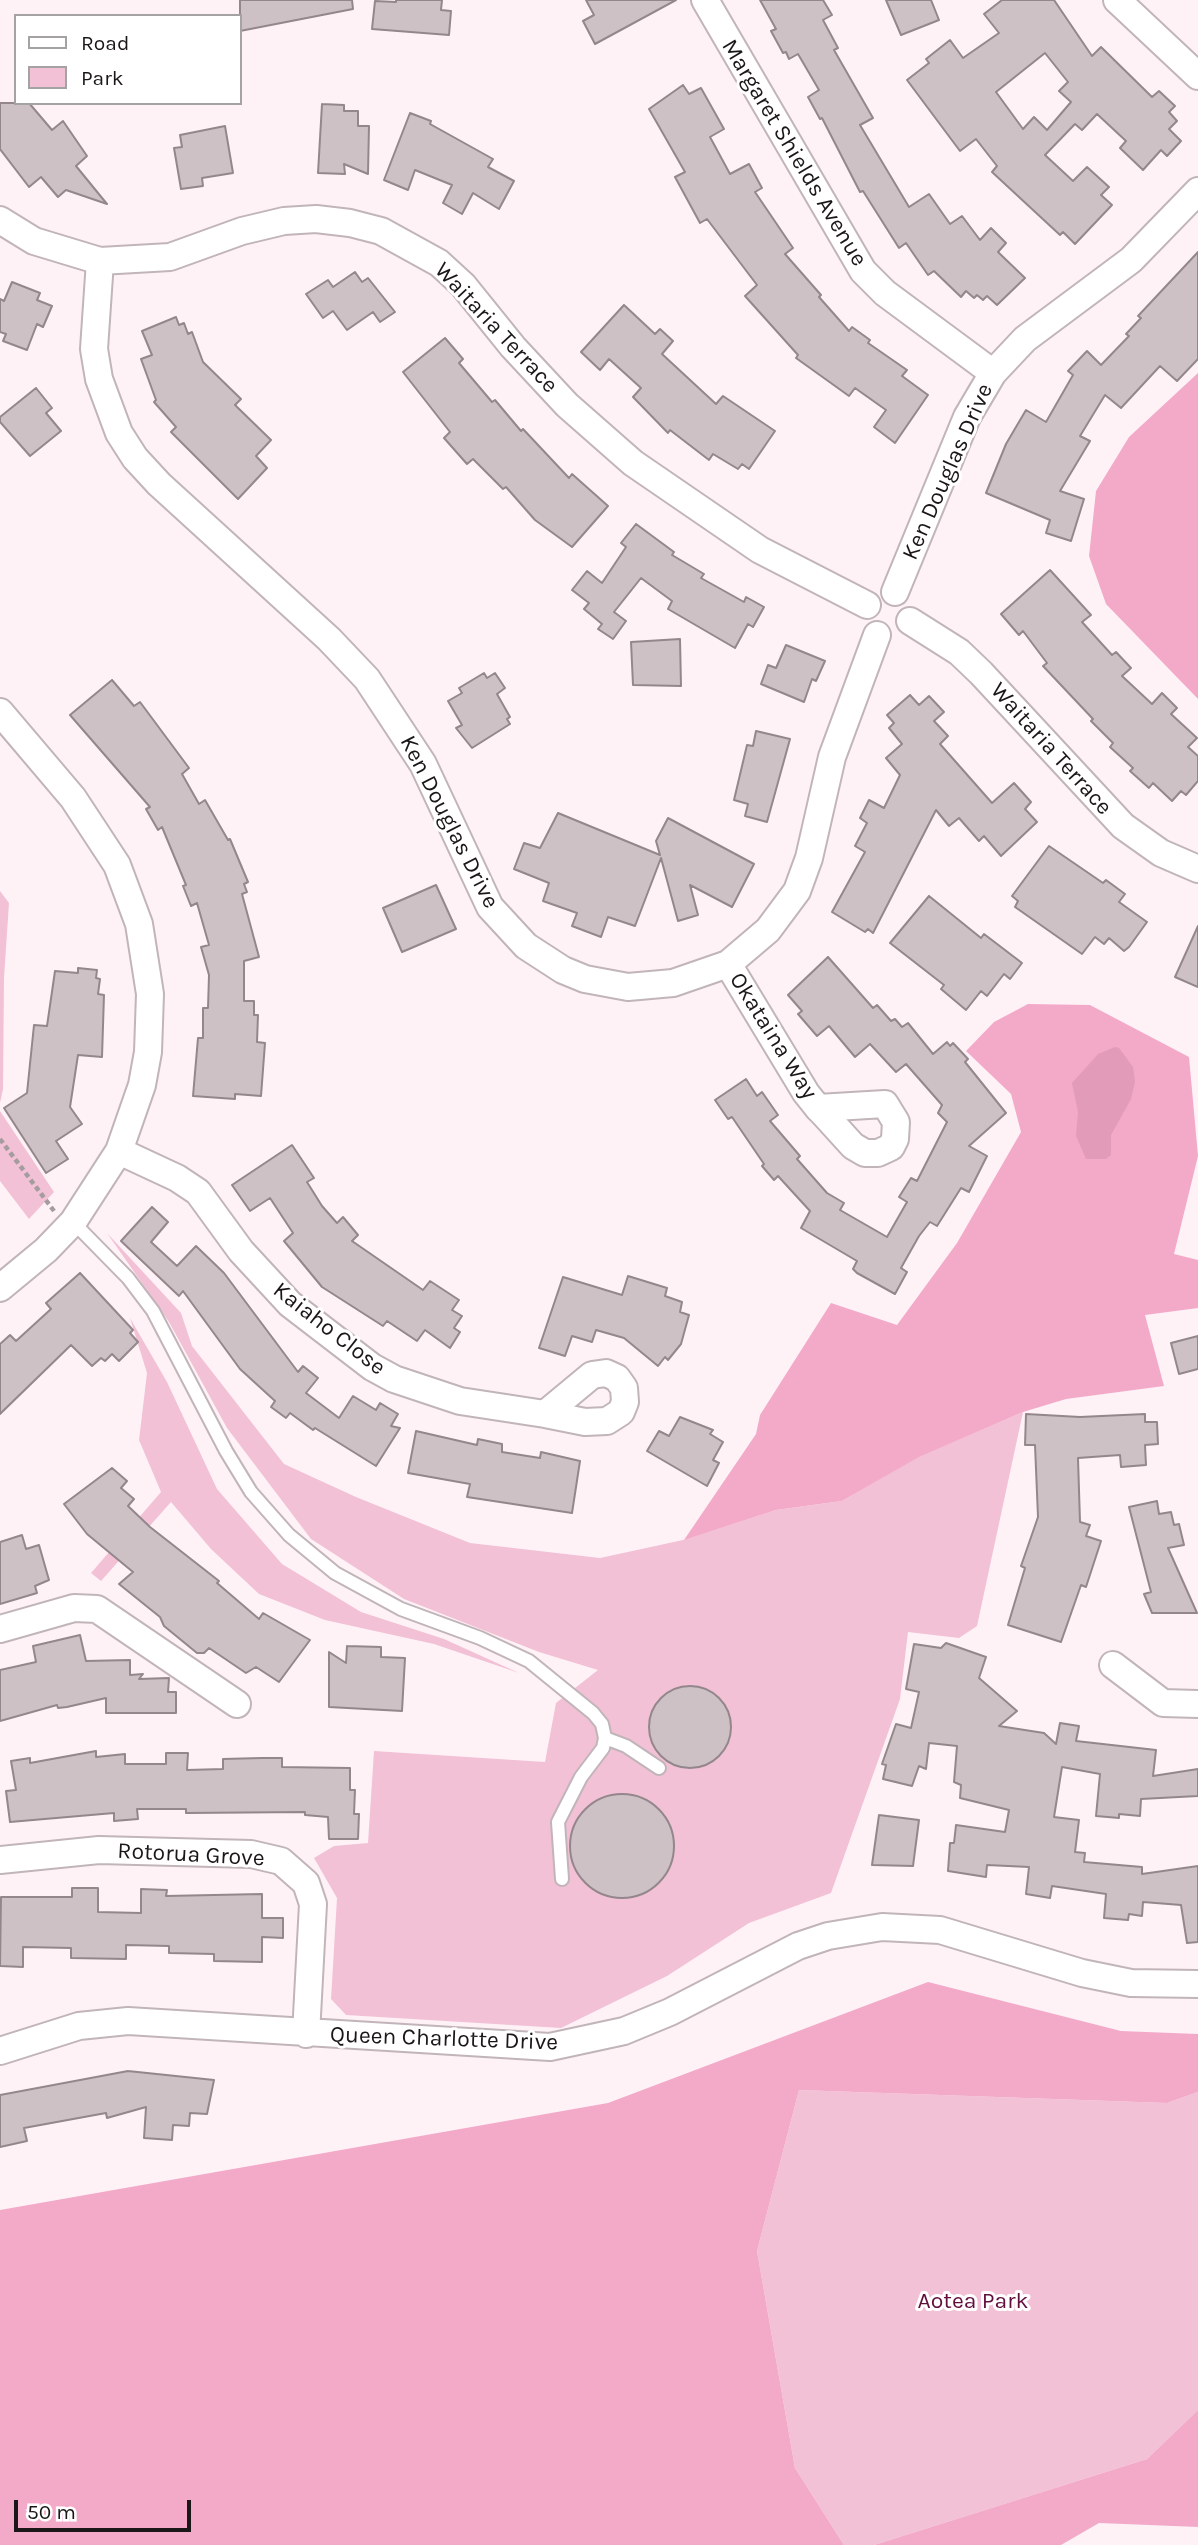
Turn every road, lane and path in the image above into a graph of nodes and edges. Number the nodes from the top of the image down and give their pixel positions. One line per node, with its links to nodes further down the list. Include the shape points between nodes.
1 (705, 0): 7 (street, Margaret Shields Avenue, via 863,271 885,293)
2 (1117, 0): 3 (street)
3 (1198, 76)
4 (1198, 191): 7 (street, Ken Douglas Drive, via 1131,260 1025,340)
5 (0, 220): 6 (street, Waitaria Terrace, via 34,241)
6 (100, 261): 9 (street, Waitaria Terrace, via 170,257 284,221 328,220 381,231 439,262 567,405 633,463 760,550); 14 (street, Ken Douglas Drive, via 94,349 99,379 119,433 159,484 329,639 373,687 423,764 482,893 504,925 546,960 603,984 656,986)
7 (993, 373): 8 (street, Ken Douglas Drive, via 967,417)
8 (895, 592): 9 (street, via 881,592); 10 (street, via 907,602)
9 (867, 605): 11 (street, via 865,618)
10 (911, 621): 11 (street, via 897,635); 13 (street, Waitaria Terrace, via 959,652 981,673 1123,826 1161,853)
11 (877, 635): 14 (street, Ken Douglas Drive, via 832,757 797,891 768,930)
12 (0, 712): 17 (street, via 98,832 117,865 139,924 150,994 148,1052 142,1085)
13 (1198, 869)
14 (728, 964): 15 (street, Okataina Way, via 779,1053)
15 (818, 1108)
16 (0, 1139): 18 (path, via 44,1201)
17 (119, 1151): 18 (street); 20 (street, Kaiaho Close, via 198,1192 241,1251 282,1295 372,1367 438,1395)
18 (71, 1224): 19 (street); 25 (lane, via 128,1278 153,1311 226,1451 251,1492 289,1535 335,1573 401,1609 529,1661 593,1713)
19 (0, 1288)
20 (545, 1414)
21 (0, 1629): 23 (street, via 74,1608 97,1609)
22 (1113, 1665): 24 (street, via 1163,1703)
23 (237, 1704)
24 (1198, 1704)
25 (605, 1738): 26 (lane, via 626,1746); 28 (lane, via 558,1822)
26 (659, 1769)
27 (0, 1860): 30 (street, Rotorua Grove, via 99,1850 251,1854 281,1861 306,1883 313,1904)
28 (562, 1879)
29 (1198, 1984): 30 (street, Queen Charlotte Drive, via 1131,1983 940,1930 882,1927 798,1946 670,2012 581,2042 513,2046)
30 (306, 2034): 31 (street, Queen Charlotte Drive, via 116,2022 79,2026)
31 (0, 2051)

